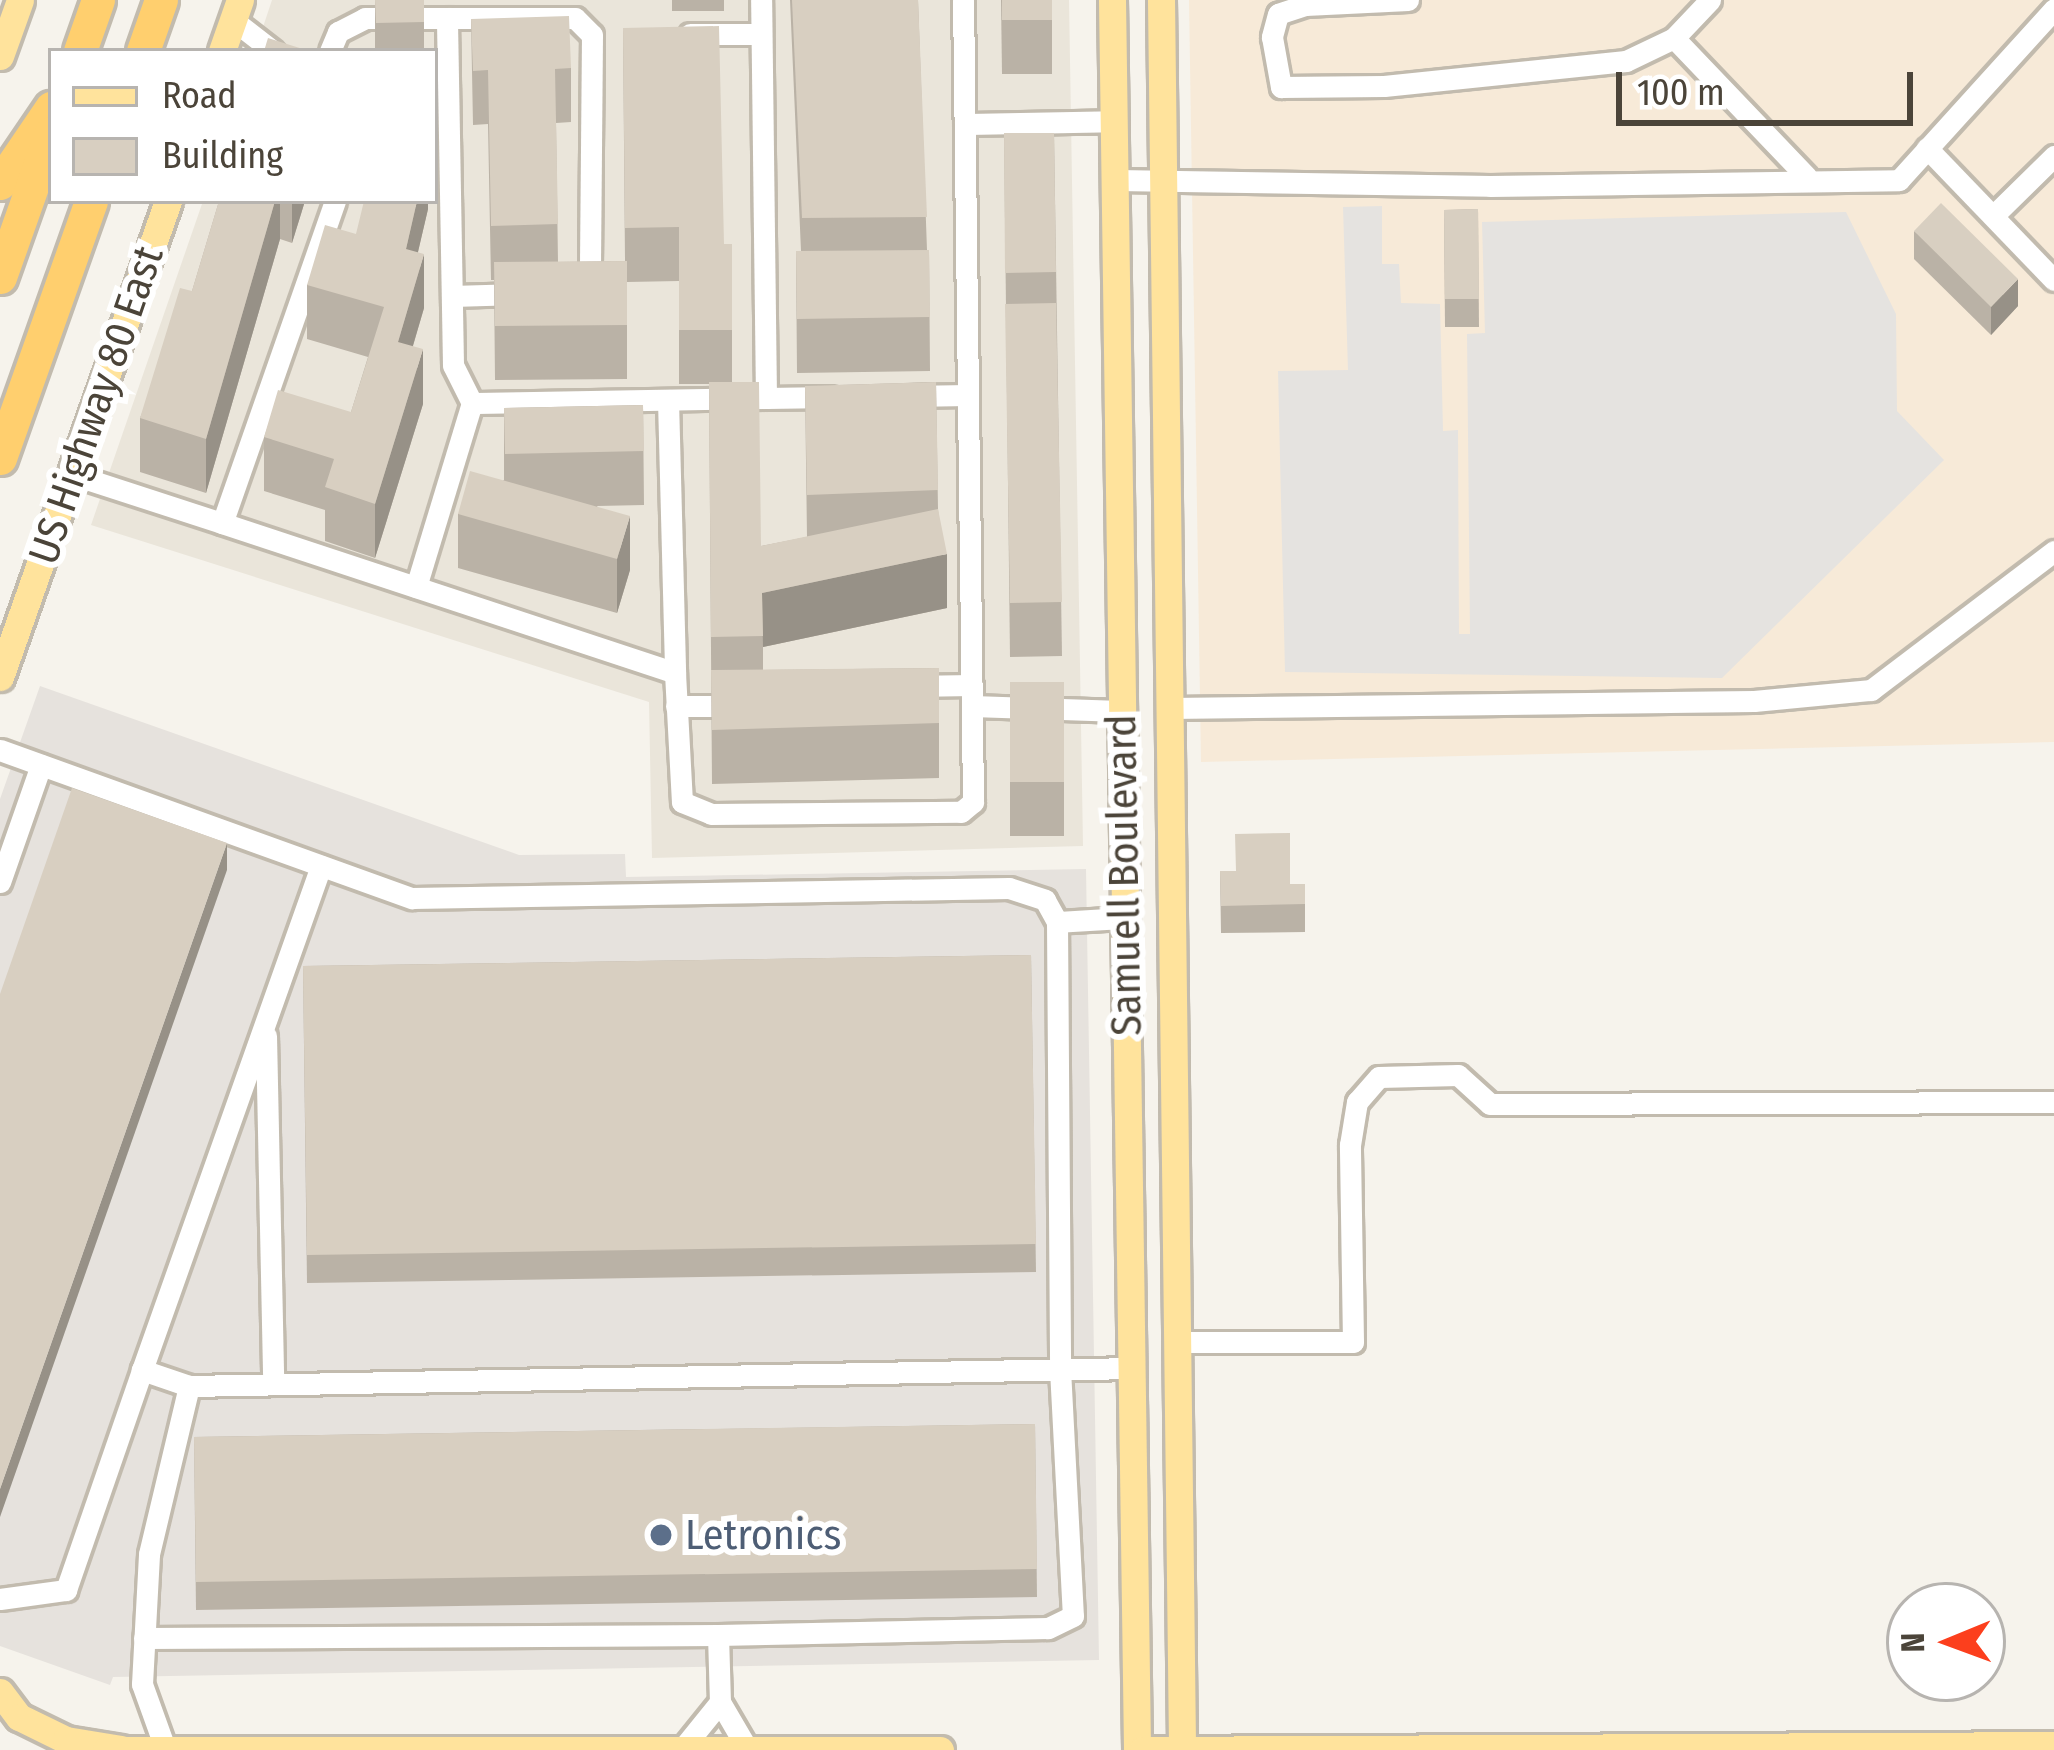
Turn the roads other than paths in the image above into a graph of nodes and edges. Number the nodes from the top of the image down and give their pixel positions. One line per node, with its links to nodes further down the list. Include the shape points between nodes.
1 (98, 0): 16 (highway)
2 (161, 0): 17 (highway)
3 (761, 0): 14 (lane)
4 (963, 0): 24 (lane)
5 (1112, 0): 23 (main road, Samuell Boulevard)
6 (1161, 0): 29 (main road, Samuell Boulevard)
7 (1408, 0): 15 (lane, via 1305,4 1278,14 1272,37 1281,87 1384,86 1626,61)
8 (1710, 0): 15 (lane)
9 (12, 2): 21 (main road)
10 (2054, 9): 26 (lane)
11 (236, 10): 18 (main road); 19 (lane)
12 (447, 18): 20 (lane, via 365,18 338,32); 38 (lane); 38 (lane, via 575,18 603,34 590,292)
13 (656, 34): 14 (lane)
14 (761, 34): 40 (lane)
15 (1674, 38): 28 (lane)
16 (81, 48)
17 (144, 48)
18 (223, 48)
19 (270, 48)
20 (331, 48)
21 (0, 56)
22 (48, 112): 31 (highway)
23 (1115, 121): 24 (lane); 30 (main road, Samuell Boulevard)
24 (965, 124): 39 (lane)
25 (48, 141): 36 (highway)
26 (1928, 148): 28 (lane, via 1899,180); 35 (lane)
27 (2054, 156): 35 (lane)
28 (1807, 177): 29 (lane, via 1490,186)
29 (1164, 179): 30 (lane); 54 (main road, Samuell Boulevard)
30 (1116, 180): 55 (main road, Samuell Boulevard)
31 (0, 183)
32 (90, 204): 43 (highway)
33 (167, 204): 44 (main road, US Highway 80 East)
34 (334, 204): 45 (lane)
35 (1993, 216): 37 (lane)
36 (0, 277)
37 (2054, 280)
38 (452, 296): 42 (lane, via 453,365)
39 (968, 394): 40 (lane); 51 (lane)
40 (766, 398): 41 (lane)
41 (668, 400): 42 (lane); 48 (lane)
42 (472, 403): 47 (lane)
43 (0, 458)
44 (71, 474): 45 (lane); 49 (main road, US Highway 80 East)
45 (222, 523): 47 (lane)
46 (2054, 551): 54 (lane, via 1871,690 1754,700)
47 (416, 587): 48 (lane)
48 (675, 673): 53 (lane)
49 (0, 677)
50 (878, 686): 51 (lane)
51 (972, 695): 53 (lane, via 973,802 961,812 734,814 682,802); 55 (lane)
52 (756, 705): 53 (lane)
53 (676, 706)
54 (1170, 709): 55 (main road); 60 (main road, Samuell Boulevard)
55 (1121, 711): 61 (main road, Samuell Boulevard)
56 (0, 750): 57 (lane)
57 (41, 765): 58 (lane); 59 (lane)
58 (321, 866): 62 (lane, via 412,898 1022,888 1045,900); 63 (lane)
59 (0, 882)
60 (1173, 917): 61 (main road); 65 (main road, Samuell Boulevard)
61 (1126, 918): 62 (lane); 66 (main road, Samuell Boulevard)
62 (1057, 922): 67 (lane)
63 (266, 1024): 68 (lane); 69 (lane)
64 (2054, 1102): 65 (lane, via 1490,1104 1458,1075 1379,1077 1358,1102 1350,1145 1353,1342)
65 (1182, 1342): 86 (main road, Samuell Boulevard)
66 (1131, 1368): 67 (lane); 85 (main road, Samuell Boulevard)
67 (1060, 1369): 69 (lane); 72 (lane, via 1072,1616 1048,1628)
68 (142, 1370): 70 (lane); 71 (lane, via 66,1590)
69 (273, 1384): 70 (lane)
70 (189, 1386): 73 (lane, via 148,1554)
71 (0, 1599)
72 (718, 1635): 73 (lane); 75 (lane)
73 (145, 1638): 79 (lane, via 142,1684)
74 (0, 1692): 78 (main road, via 19,1717 66,1740)
75 (720, 1702): 80 (lane); 83 (lane)
76 (2054, 1745): 77 (main road)
77 (1856, 1748): 86 (main road)
78 (121, 1749): 79 (main road); 81 (main road)
79 (165, 1749): 82 (main road)
80 (682, 1749): 82 (main road); 83 (main road)
81 (106, 1750)
82 (581, 1750)
83 (748, 1750): 84 (main road)
84 (940, 1750)
85 (1140, 1750): 86 (main road)
86 (1182, 1750)

